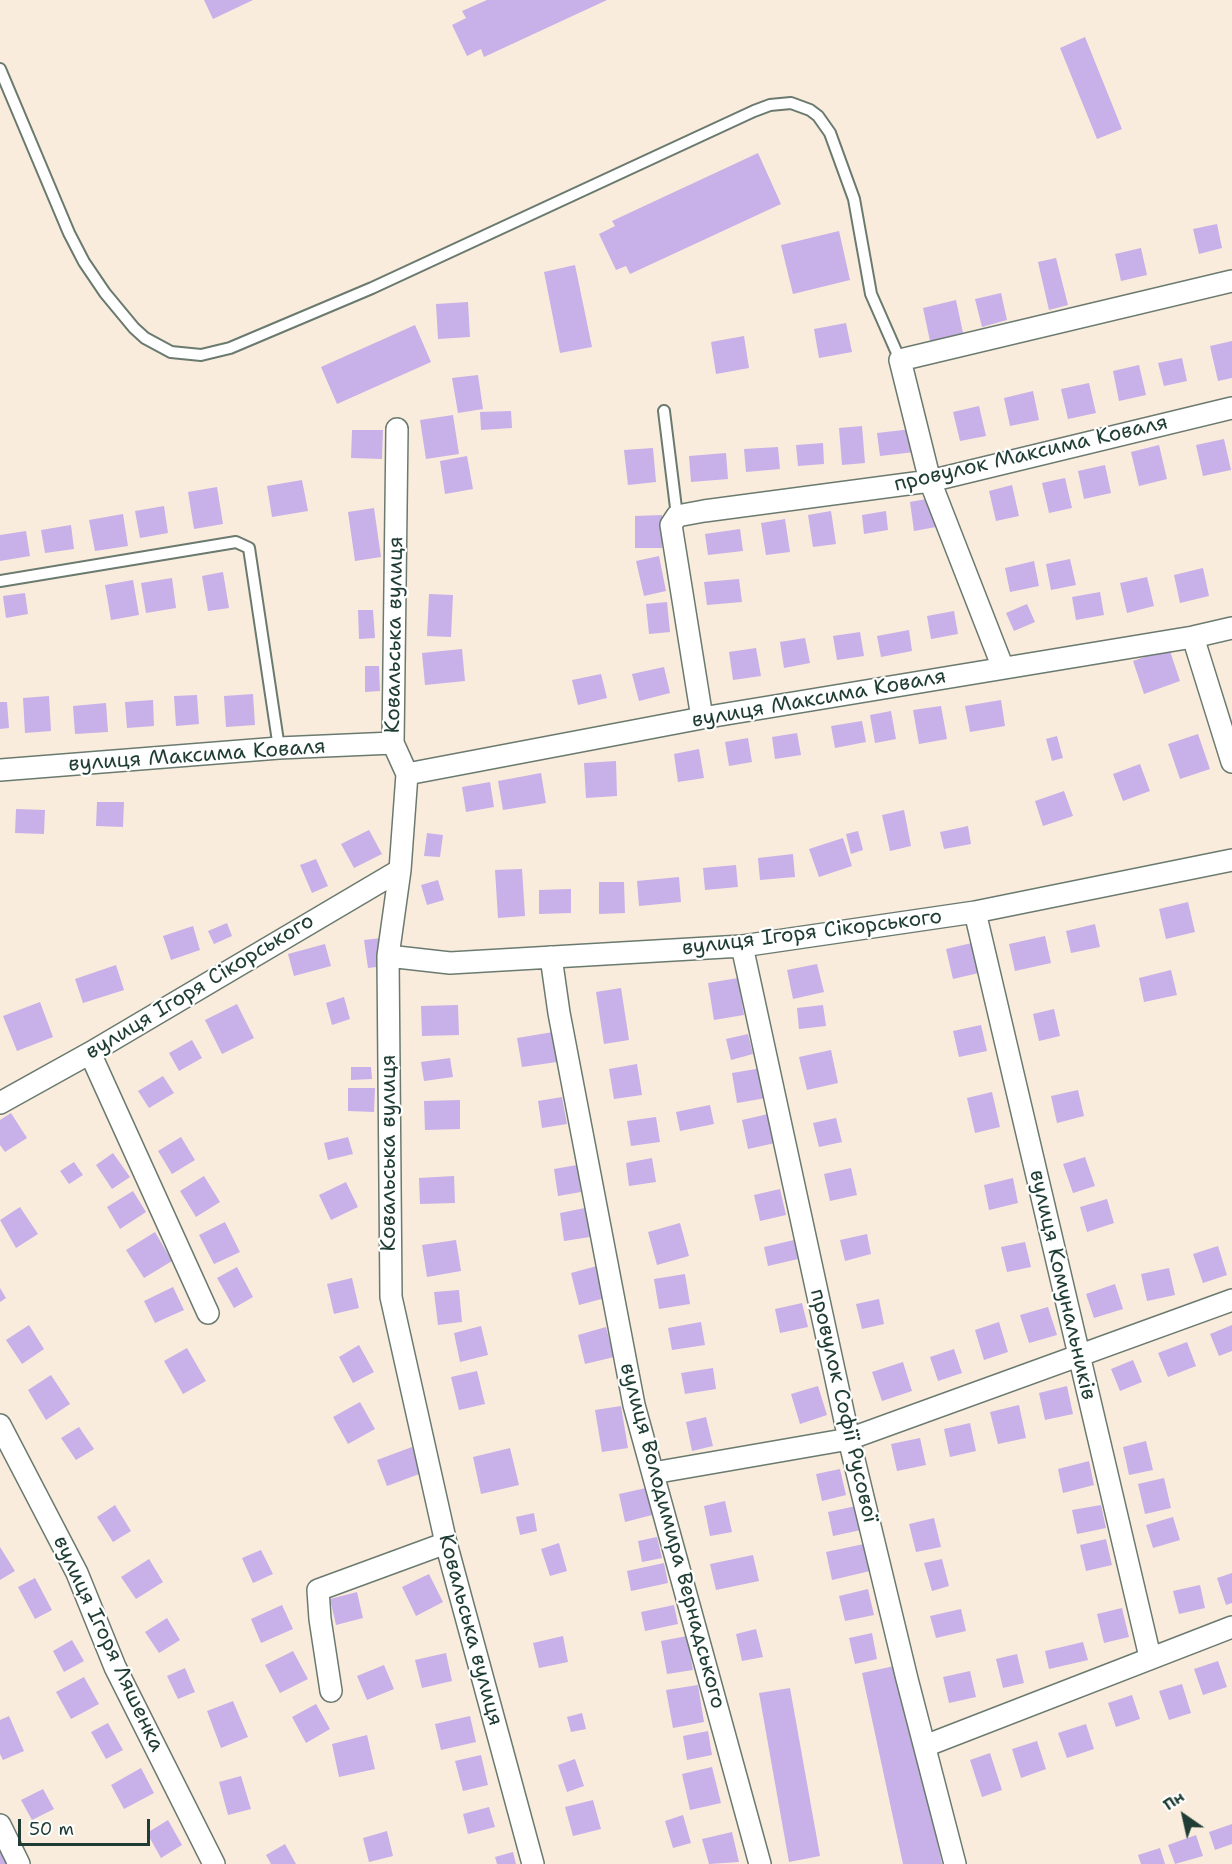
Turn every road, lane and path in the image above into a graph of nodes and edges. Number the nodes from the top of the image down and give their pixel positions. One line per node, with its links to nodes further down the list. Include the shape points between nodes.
1 (0, 69): 3 (lane, via 84,262 134,328 171,352 201,355 230,348 372,288 754,111 791,103 818,116 830,133 854,199 871,294)
2 (1232, 281): 3 (street)
3 (900, 360): 7 (street)
4 (1232, 408): 7 (street, провулок Максима Коваля)
5 (664, 411): 8 (lane)
6 (397, 429): 14 (street, Ковальська вулиця)
7 (930, 481): 8 (street, провулок Максима Коваля); 12 (street)
8 (677, 516): 13 (street, via 671,525)
9 (0, 581): 15 (lane, via 237,542 249,548)
10 (1232, 628): 11 (street, вулиця Максима Коваля)
11 (1193, 637): 12 (street, вулиця Максима Коваля); 16 (street)
12 (1003, 668): 13 (street, вулиця Максима Коваля)
13 (702, 718): 18 (street, вулиця Максима Коваля)
14 (393, 743): 15 (street, вулиця Максима Коваля); 18 (street, Ковальська вулиця)
15 (279, 748): 17 (street, вулиця Максима Коваля)
16 (1232, 762)
17 (0, 770)
18 (407, 774): 20 (street, Ковальська вулиця)
19 (1232, 860): 21 (street, вулиця Ігоря Сікорського)
20 (400, 870): 23 (street, Ковальська вулиця); 25 (street, вулиця Ігоря Сікорського)
21 (975, 912): 22 (street, вулиця Ігоря Сікорського); 29 (street, вулиця Комунальників)
22 (742, 946): 24 (street, вулиця Ігоря Сікорського); 31 (street, провулок Софії Русової)
23 (388, 956): 24 (street, вулиця Ігоря Сікорського, via 450,963); 33 (street, Ковальська вулиця, via 391,1297)
24 (552, 957): 32 (street, вулиця Володимира Вернадського, via 559,1013 634,1405)
25 (90, 1053): 26 (street, вулиця Ігоря Сікорського); 28 (street)
26 (0, 1103)
27 (1232, 1300): 29 (street)
28 (208, 1313)
29 (1078, 1355): 31 (street); 35 (street, вулиця Комунальників)
30 (0, 1425): 40 (street, вулиця Ігоря Ляшенка, via 77,1573 115,1667)
31 (849, 1439): 32 (street); 37 (street, провулок Софії Русової)
32 (653, 1473): 42 (street, вулиця Володимира Вернадського)
33 (446, 1543): 36 (street, via 318,1590); 41 (street, Ковальська вулиця)
34 (1232, 1627): 35 (street)
35 (1150, 1658): 37 (street)
36 (332, 1691)
37 (925, 1746): 43 (street, провулок Софії Русової)
38 (0, 1825): 39 (street)
39 (19, 1864)
40 (214, 1864)
41 (532, 1864)
42 (760, 1864)
43 (955, 1864)

